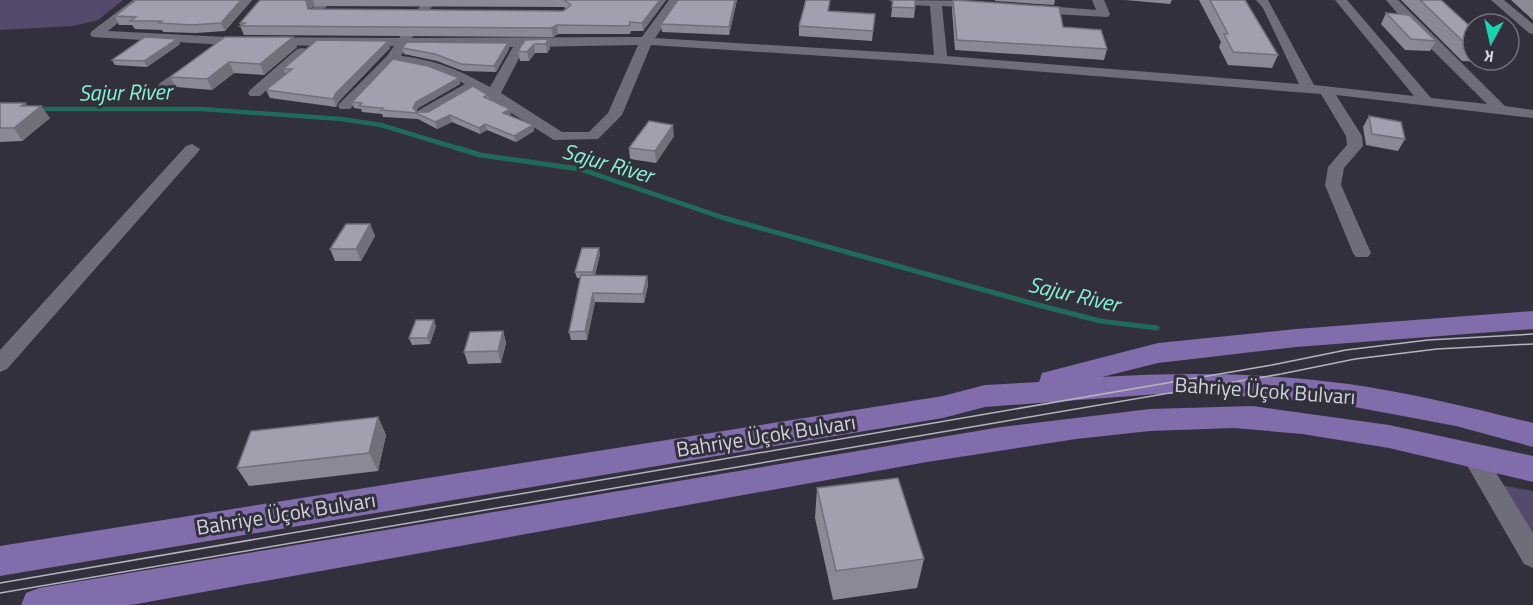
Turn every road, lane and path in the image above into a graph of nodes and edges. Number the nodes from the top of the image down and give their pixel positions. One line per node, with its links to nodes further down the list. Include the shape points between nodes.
1 (140, 0): 17 (street, via 96,34)
2 (675, 0): 20 (street)
3 (895, 0): 9 (street)
4 (1098, 0): 12 (street, via 1104,14)
5 (1262, 0): 26 (street)
6 (1341, 0): 30 (street)
7 (1392, 0): 32 (street)
8 (1497, 0): 15 (street)
9 (935, 1): 10 (street); 23 (street)
10 (992, 6)
11 (323, 8): 16 (street)
12 (1025, 8)
13 (424, 9): 19 (street)
14 (237, 30): 17 (street)
15 (1533, 30)
16 (292, 40): 17 (street); 18 (street)
17 (226, 41): 25 (street)
18 (316, 41): 19 (street); 28 (street)
19 (405, 41): 21 (street); 22 (street)
20 (646, 41): 21 (street, via 555,38); 23 (street); 29 (street, via 615,115 593,136 559,137)
21 (521, 43): 29 (street)
22 (392, 59): 24 (street, via 449,70); 31 (street)
23 (941, 60): 26 (street)
24 (476, 84): 29 (street); 33 (street)
25 (165, 86)
26 (1309, 89): 27 (street)
27 (1326, 90): 30 (street); 36 (street, via 1354,136 1355,146 1336,167 1333,185)
28 (255, 93)
29 (493, 94)
30 (1425, 100): 32 (street)
31 (345, 106)
32 (1498, 108): 34 (street)
33 (424, 113)
34 (1533, 114)
35 (192, 149): 38 (street)
36 (1362, 253)
37 (1533, 320): 39 (main road, via 1158,353)
38 (0, 364)
39 (985, 396): 40 (main road, Bahriye Üçok Bulvarı, via 1158,384 1221,384 1349,395 1456,415); 44 (main road, Bahriye Üçok Bulvarı, via 943,407)
40 (1533, 435)
41 (1473, 454): 42 (main road, Bahriye Üçok Bulvarı); 43 (street); 45 (main road, Bahriye Üçok Bulvarı, via 1343,428 1227,417 1163,418 927,450)
42 (1533, 469)
43 (1533, 556)
44 (0, 561)
45 (39, 605)

